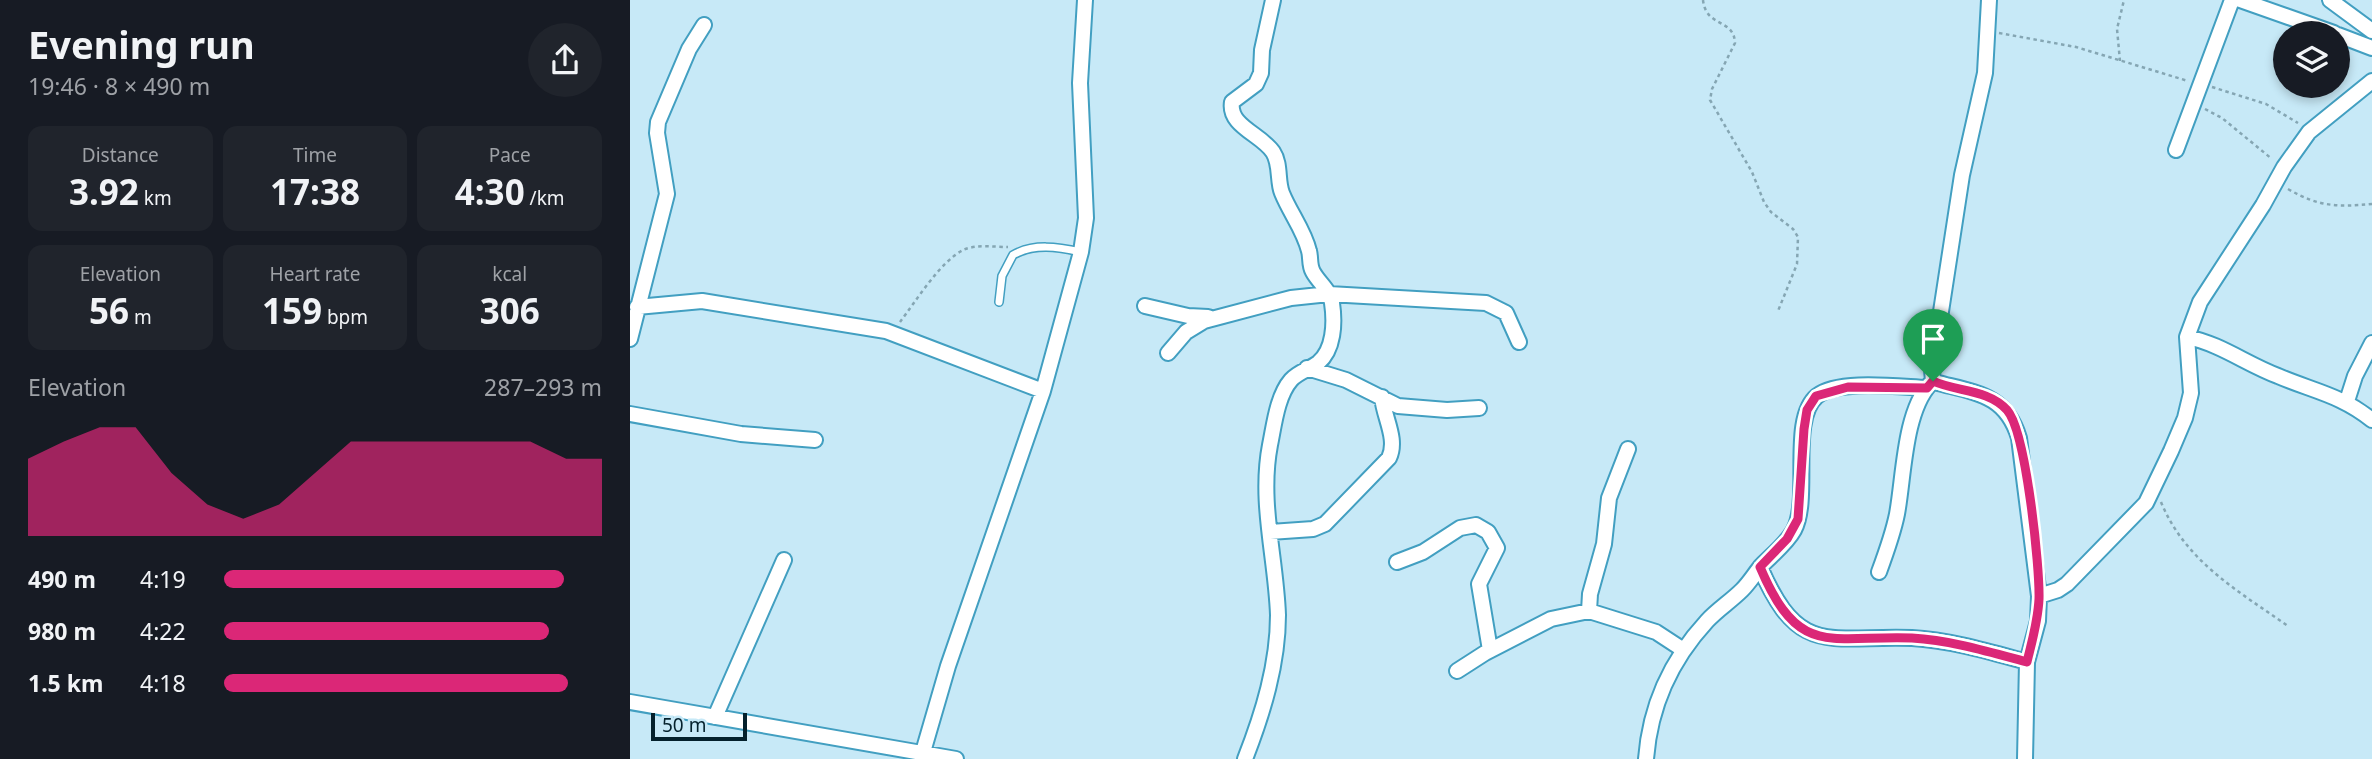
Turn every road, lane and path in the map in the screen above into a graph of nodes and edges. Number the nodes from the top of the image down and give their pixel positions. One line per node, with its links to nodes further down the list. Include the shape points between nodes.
1 (1085, 0): 25 (street, via 1080,83 1086,218)
2 (1273, 0): 26 (street, via 1261,73 1232,102 1231,110 1233,119 1275,154 1282,192 1309,251 1312,271)
3 (1703, 0): 30 (path, via 1706,14 1735,35 1710,100 1764,202 1798,237 1797,264)
4 (1989, 0): 12 (street)
5 (2124, 0): 15 (path, via 2117,29)
6 (2232, 0): 17 (street)
7 (2240, 0): 9 (street)
8 (2330, 0): 11 (street)
9 (2299, 21)
10 (704, 25): 29 (street, via 658,122 667,194)
11 (2372, 31)
12 (1989, 32): 15 (path); 39 (street, via 1980,103 1950,243)
13 (2350, 39): 14 (street)
14 (2372, 48)
15 (2120, 61): 17 (path)
16 (2372, 81): 19 (street)
17 (2201, 84): 18 (street); 19 (path, via 2266,104)
18 (2194, 102): 20 (street); 21 (path)
19 (2309, 132): 21 (street)
20 (2176, 150)
21 (2284, 167): 22 (street)
22 (2276, 182): 23 (path, via 2328,205); 33 (street, via 2200,302)
23 (2372, 204)
24 (1014, 247): 32 (path, via 963,250 937,274)
25 (1081, 252): 27 (lane, via 1037,247 1013,255 1002,276); 40 (street)
26 (1329, 294): 31 (street, via 1291,298); 35 (street, via 1486,303 1506,313); 38 (street, via 1332,335 1328,350)
27 (999, 302)
28 (1146, 306): 31 (street)
29 (638, 307): 32 (street, via 702,302); 34 (street)
30 (1778, 311)
31 (1217, 317): 37 (street, via 1192,326)
32 (892, 333): 40 (street)
33 (2188, 337): 42 (street, via 2212,342 2276,376); 48 (street, via 2191,393 2186,418)
34 (630, 339)
35 (1519, 342)
36 (2372, 343): 42 (street)
37 (1168, 353)
38 (1307, 368): 41 (street); 49 (street, via 1290,380 1278,408 1265,485)
39 (1930, 384): 52 (street, via 1848,387 1816,396 1807,410 1804,429 1798,519 1787,539); 53 (street, via 1909,428 1896,517); 54 (street, via 1996,401 2013,419 2028,491)
40 (1043, 391): 63 (street)
41 (1382, 397): 43 (street, via 1398,406 1421,409); 49 (street, via 1393,440 1389,458 1325,524)
42 (2347, 401): 45 (street)
43 (1479, 408)
44 (630, 414): 46 (street, via 741,434)
45 (2372, 420)
46 (815, 440)
47 (1628, 449): 55 (street, via 1609,498)
48 (2154, 486): 54 (street, via 2146,503 2067,584); 56 (path, via 2179,538 2207,569)
49 (1270, 531): 65 (street, via 1278,615 1273,666)
50 (785, 560): 62 (street)
51 (1397, 562): 58 (street, via 1423,552 1460,528 1476,525 1488,532 1497,548 1479,584)
52 (1760, 567): 57 (street, via 1744,589); 59 (street, via 1785,615 1815,635 1855,640 1912,638)
53 (1879, 572)
54 (2039, 596): 59 (street)
55 (1589, 611): 57 (street, via 1656,632); 58 (street, via 1551,620)
56 (2288, 626)
57 (1682, 649): 66 (street, via 1661,689)
58 (1490, 650): 60 (street)
59 (2027, 662): 67 (street)
60 (1457, 671)
61 (630, 702): 62 (street)
62 (715, 717): 63 (street)
63 (923, 752): 64 (street)
64 (956, 759)
65 (1245, 759)
66 (1646, 759)
67 (2025, 759)

